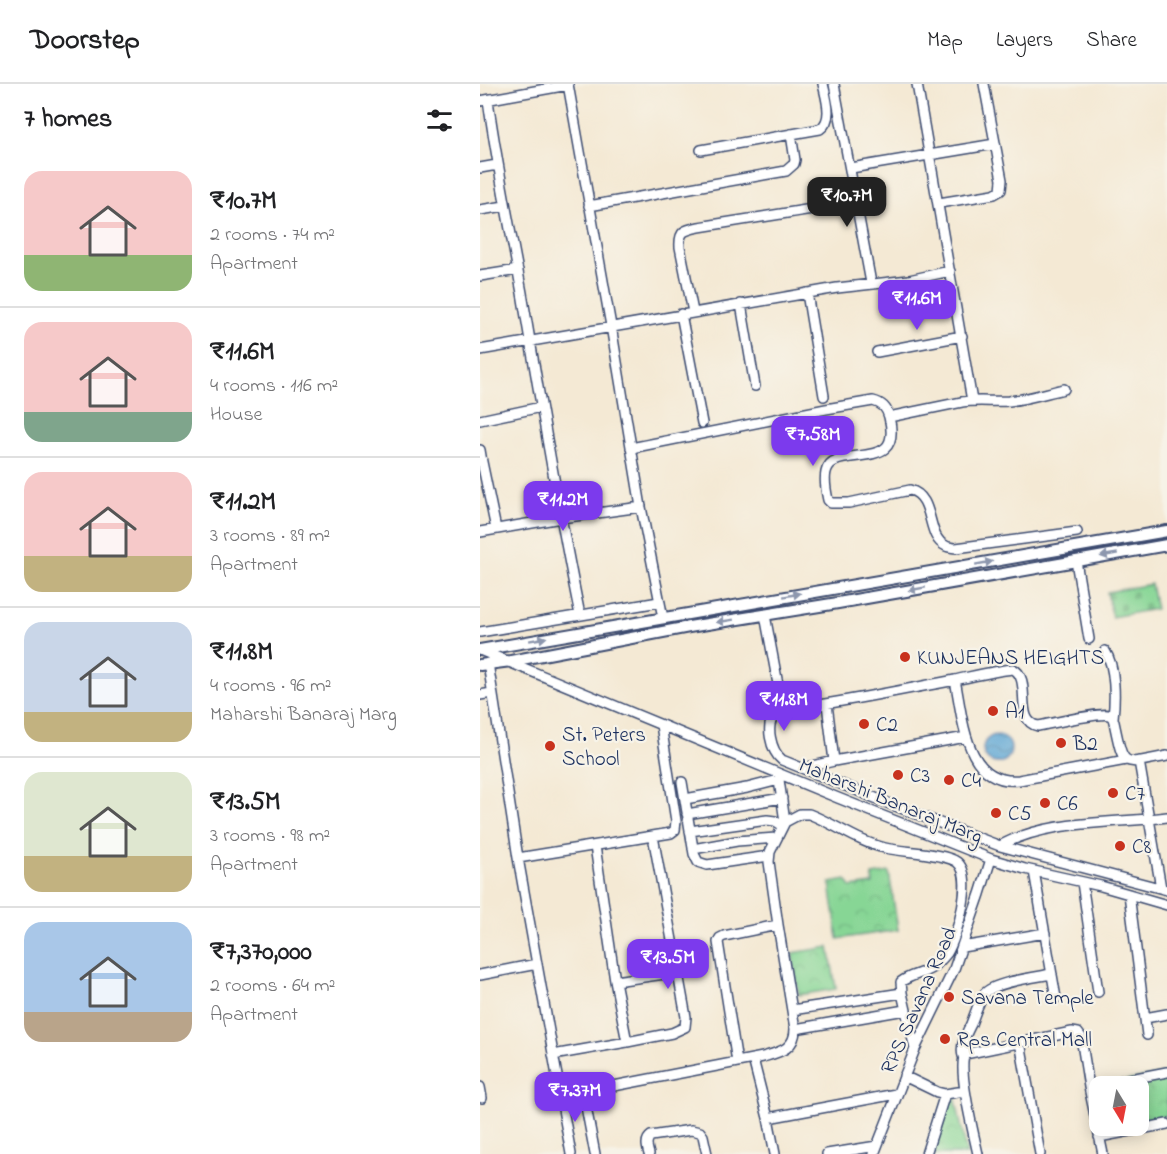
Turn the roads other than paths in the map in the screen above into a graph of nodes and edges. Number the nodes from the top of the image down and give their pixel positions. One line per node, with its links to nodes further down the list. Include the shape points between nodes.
1 (568, 84): 6 (street); 17 (street)
2 (823, 84): 7 (street, via 828,121 820,129)
3 (834, 84): 13 (street)
4 (917, 84): 10 (street)
5 (984, 84): 8 (street)
6 (484, 101): 11 (street)
7 (791, 134): 9 (street); 17 (street, via 795,160 786,171)
8 (995, 144): 10 (street); 15 (street, via 1002,180 1000,190)
9 (701, 150)
10 (930, 155): 13 (street); 15 (street)
11 (497, 165): 12 (street); 16 (street)
12 (480, 168)
13 (850, 168): 14 (street)
14 (856, 202): 22 (street); 25 (street, via 699,226 682,232 680,247)
15 (939, 203): 20 (street)
16 (505, 206): 18 (street); 19 (street)
17 (589, 206): 27 (street)
18 (480, 210)
19 (518, 270): 21 (street); 29 (street)
20 (950, 271): 22 (street); 28 (street)
21 (480, 276)
22 (872, 284): 23 (street)
23 (807, 293): 24 (street); 34 (street)
24 (741, 304): 25 (street); 32 (street)
25 (693, 312): 26 (street)
26 (681, 314): 27 (street); 39 (street)
27 (611, 326): 29 (street); 40 (street)
28 (962, 336): 31 (street); 35 (street)
29 (529, 341): 30 (street); 36 (street)
30 (480, 350)
31 (877, 352)
32 (755, 386)
33 (1064, 389): 35 (street, via 1024,399)
34 (824, 396)
35 (972, 400): 37 (street)
36 (541, 407): 38 (street); 44 (street)
37 (889, 417): 40 (street, via 884,406 873,401); 48 (street, via 890,444 885,449 839,459 827,468 826,490 831,503 918,492 936,535 947,547)
38 (480, 420)
39 (702, 423)
40 (631, 448): 43 (street)
41 (480, 450): 42 (street)
42 (481, 462): 45 (street)
43 (641, 507): 44 (street); 51 (street)
44 (561, 518): 45 (street); 52 (street)
45 (496, 529): 47 (street)
46 (1167, 531): 54 (street, one-way to 46)
47 (480, 532)
48 (1077, 532)
49 (1167, 548): 50 (street, one-way to 50)
50 (1076, 561): 53 (street, one-way to 53); 56 (street)
51 (659, 602): 52 (street); 54 (street)
52 (579, 615): 55 (street)
53 (765, 615): 59 (street, one-way to 59); 65 (street)
54 (663, 618): 57 (street, one-way to 54)
55 (480, 632)
56 (1089, 639)
57 (480, 650): 59 (street, Maharshi Banaraj Marg)
58 (1106, 651): 66 (street, via 1115,693)
59 (511, 662): 60 (street); 67 (street, Maharshi Banaraj Marg)
60 (484, 664): 62 (street)
61 (955, 680): 64 (street); 66 (street, via 1018,671 1026,718 1033,725 1099,715); 68 (street)
62 (492, 693): 63 (street); 88 (street)
63 (480, 695)
64 (827, 704): 65 (street); 71 (street)
65 (783, 711): 73 (street, via 771,720 772,746 782,760)
66 (1113, 718): 70 (street, via 1121,754)
67 (661, 724): 82 (street, via 676,826 671,833); 89 (street, Maharshi Banaraj Marg)
68 (966, 736): 70 (street, via 984,769 1005,780); 71 (street)
69 (1167, 756): 72 (street)
70 (1126, 760): 72 (street)
71 (834, 761): 73 (street)
72 (1138, 762): 79 (street)
73 (803, 768): 85 (street)
74 (682, 782): 76 (street)
75 (782, 798): 76 (street, via 778,780); 77 (street); 80 (street)
76 (685, 799): 77 (street)
77 (687, 814): 81 (street)
78 (1167, 817): 79 (street)
79 (1150, 819): 85 (street, via 1042,830); 92 (street)
80 (784, 824): 81 (street, via 767,820); 83 (street); 104 (street, via 800,814 809,814 883,848 951,858 960,865 964,897 958,926 946,954 930,970 903,980)
81 (690, 831): 86 (street)
82 (653, 836): 84 (street); 99 (street)
83 (776, 838): 86 (street); 87 (street)
84 (595, 846): 88 (street); 102 (street)
85 (1000, 846): 92 (street)
86 (693, 849): 87 (street, via 698,862 706,865)
87 (770, 856): 95 (street)
88 (518, 858): 98 (street)
89 (991, 859): 90 (street, Maharshi Banaraj Marg); 97 (street, RPS Savana Road)
90 (1034, 871): 91 (street, Maharshi Banaraj Marg); 96 (street)
91 (1082, 882): 93 (street, Maharshi Banaraj Marg); 103 (street)
92 (1164, 889)
93 (1129, 894): 94 (street, Maharshi Banaraj Marg); 109 (street)
94 (1167, 905)
95 (778, 925): 106 (street); 118 (street, via 724,936 717,942)
96 (1045, 933): 97 (street); 100 (street)
97 (962, 947): 114 (street, RPS Savana Road)
98 (537, 964): 101 (street); 115 (street)
99 (679, 972): 102 (street); 112 (street, via 685,1027)
100 (1052, 974): 105 (street); 116 (street, via 988,990 965,1038)
101 (480, 975)
102 (615, 981): 112 (street)
103 (1098, 992)
104 (902, 993): 106 (street); 107 (street)
105 (1056, 998)
106 (792, 1010): 110 (street)
107 (906, 1010): 110 (street); 114 (street)
108 (1167, 1014): 109 (street)
109 (1145, 1018): 111 (street)
110 (795, 1029): 117 (street, via 792,1044)
111 (1147, 1035)
112 (627, 1042): 115 (street)
113 (1020, 1042): 116 (street); 123 (street, via 1078,1033); 140 (street)
114 (915, 1049): 120 (street, RPS Savana Road)
115 (553, 1055): 132 (street)
116 (963, 1056): 124 (street)
117 (753, 1059): 118 (street); 128 (street)
118 (737, 1062): 133 (street, via 588,1091 584,1096)
119 (1167, 1072): 121 (street)
120 (904, 1076): 125 (street, RPS Savana Road); 126 (street)
121 (1146, 1076)
122 (480, 1087): 127 (street)
123 (1089, 1087)
124 (965, 1091): 126 (street); 139 (street)
125 (896, 1094): 128 (street); 131 (street, RPS Savana Road)
126 (945, 1094): 138 (street)
127 (482, 1098)
128 (768, 1118): 136 (street)
129 (1167, 1124): 130 (street)
130 (1099, 1137): 141 (street)
131 (875, 1150): 137 (street)
132 (571, 1154)
133 (595, 1154)
134 (649, 1154): 135 (street, via 647,1142 651,1136 691,1130 703,1136)
135 (707, 1154)
136 (775, 1154)
137 (827, 1154)
138 (926, 1154)
139 (978, 1154)
140 (1041, 1154)
141 (1102, 1154)

